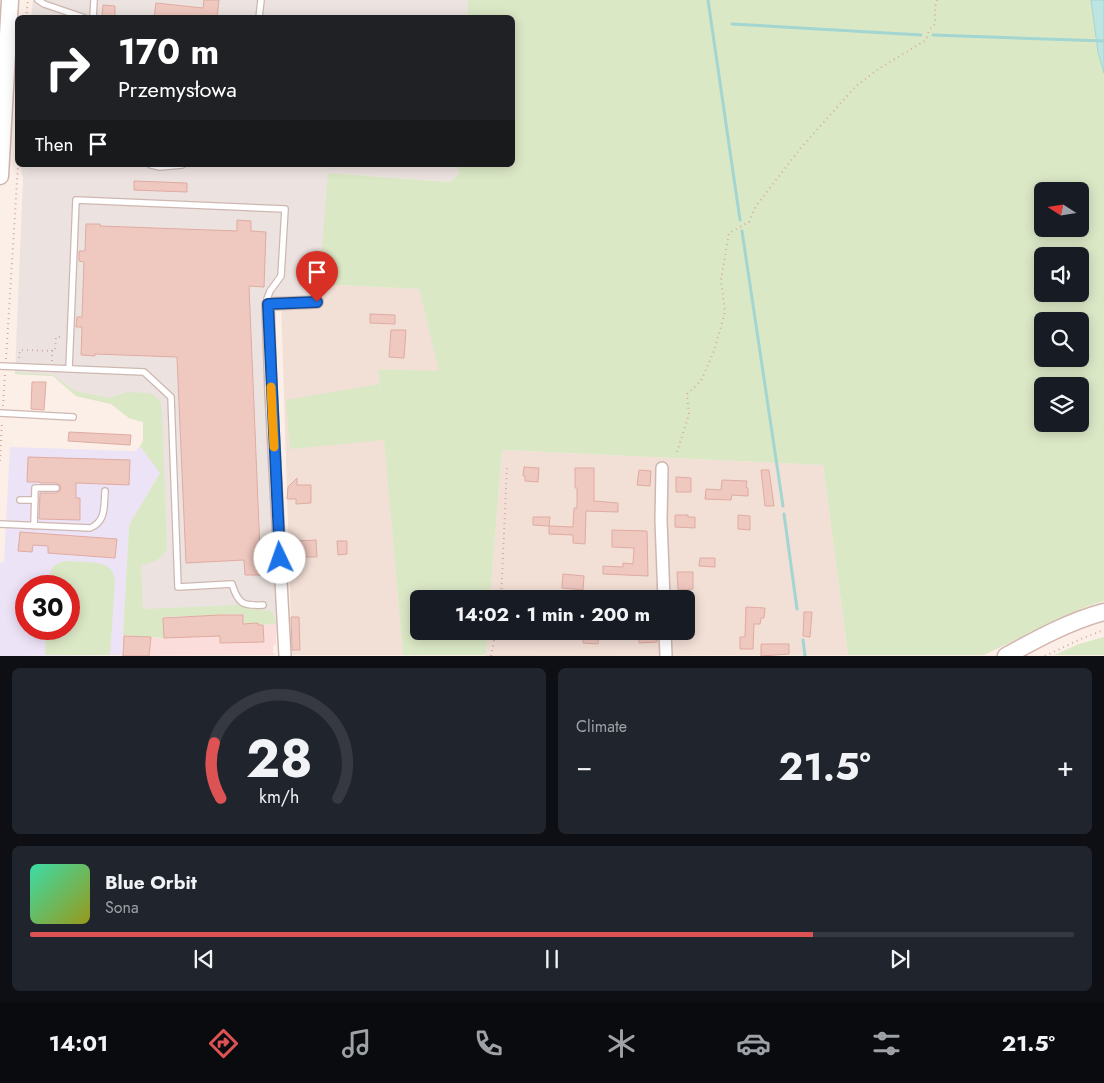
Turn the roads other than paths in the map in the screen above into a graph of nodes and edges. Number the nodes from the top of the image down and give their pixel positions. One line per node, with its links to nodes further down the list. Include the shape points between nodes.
1 (10, 0): 8 (street, via 9,69)
2 (38, 0): 5 (lane)
3 (94, 0): 6 (lane)
4 (261, 0): 7 (lane)
5 (76, 15)
6 (93, 15)
7 (259, 15)
8 (0, 176)
9 (317, 302): 10 (street)
10 (268, 304): 12 (lane, via 270,291 281,276 285,209 76,200); 27 (street)
11 (3, 366): 12 (lane)
12 (69, 369): 23 (lane, via 144,372 172,397 178,587 232,584 241,603)
13 (0, 413): 14 (lane)
14 (73, 417)
15 (662, 468): 22 (street)
16 (56, 488): 19 (lane, via 35,488)
17 (105, 491): 21 (lane, via 103,516 95,526)
18 (20, 500): 19 (lane)
19 (35, 500): 21 (lane)
20 (0, 524): 21 (lane)
21 (34, 526)
22 (664, 590)
23 (263, 605)
24 (1104, 612): 29 (street)
25 (1104, 624): 30 (street)
26 (665, 640): 28 (street)
27 (285, 656)
28 (666, 656)
29 (1006, 656)
30 (1030, 656)

